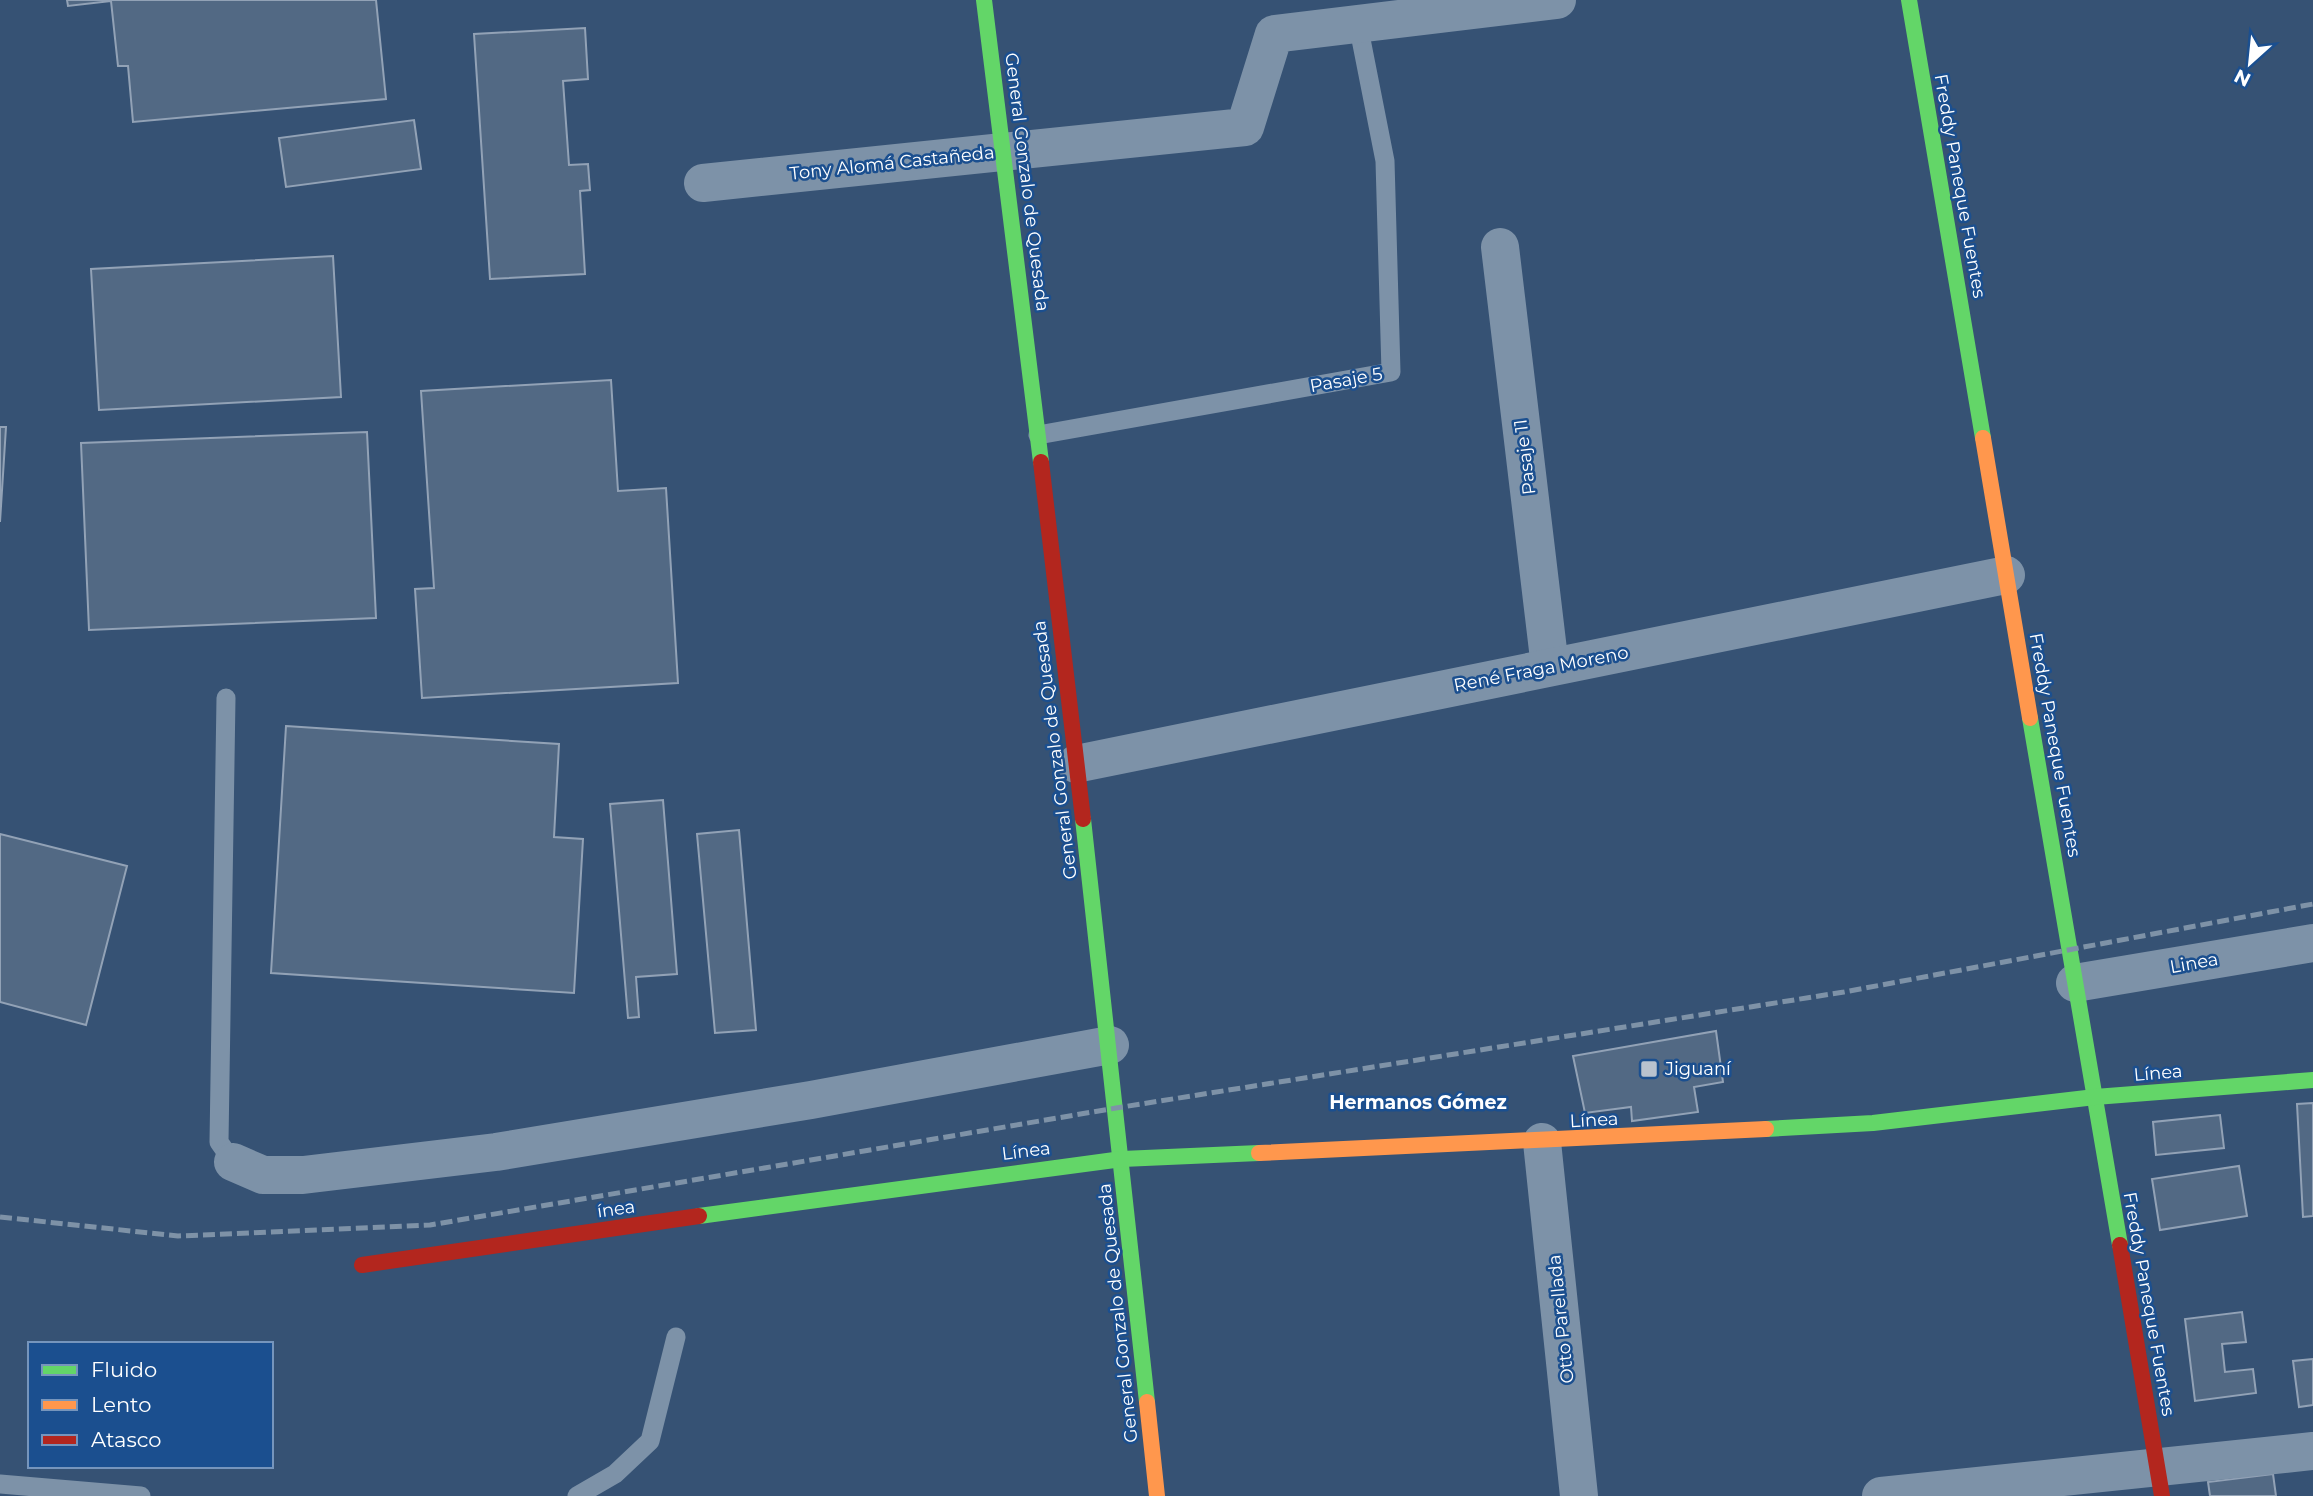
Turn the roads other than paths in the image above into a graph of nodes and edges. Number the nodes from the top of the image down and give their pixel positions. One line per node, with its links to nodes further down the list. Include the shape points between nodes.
1 (984, 0): 5 (street, General Gonzalo de Quesada)
2 (1557, 0): 4 (street, Tony Alomá Castañeda)
3 (1909, 0): 9 (street, Freddy Paneque Fuentes)
4 (1358, 24): 5 (street, Tony Alomá Castañeda, via 1274,34 1245,127); 8 (lane, Pasaje 5, via 1385,161 1391,372)
5 (1005, 152): 6 (street, Tony Alomá Castañeda); 8 (street, General Gonzalo de Quesada)
6 (703, 183)
7 (1500, 247): 10 (street, Pasaje 11)
8 (1038, 435): 12 (street, General Gonzalo de Quesada)
9 (2006, 575): 10 (street, René Fraga Moreno); 14 (street, Freddy Paneque Fuentes)
10 (1550, 667): 12 (street, René Fraga Moreno)
11 (226, 698): 20 (lane, via 219,1142)
12 (1076, 764): 15 (street, General Gonzalo de Quesada)
13 (2313, 943): 14 (street, Linea)
14 (2075, 983): 17 (street, Freddy Paneque Fuentes)
15 (1110, 1045): 19 (street, General Gonzalo de Quesada); 20 (street, via 496,1152 303,1175 262,1175)
16 (2313, 1080): 17 (street, Línea)
17 (2095, 1097): 18 (street, Línea, via 1873,1123); 25 (street, Freddy Paneque Fuentes)
18 (1542, 1142): 19 (street, Línea); 30 (street, Otto Parellada)
19 (1122, 1159): 21 (street, Línea); 29 (street, General Gonzalo de Quesada)
20 (233, 1162)
21 (876, 1190): 22 (street, ínea)
22 (362, 1265)
23 (676, 1337): 28 (lane, via 650,1441 615,1474)
24 (2313, 1451): 25 (street)
25 (2160, 1482): 31 (street)
26 (0, 1484): 27 (lane)
27 (141, 1496)
28 (577, 1496)
29 (1157, 1496)
30 (1579, 1496)
31 (1881, 1496)

